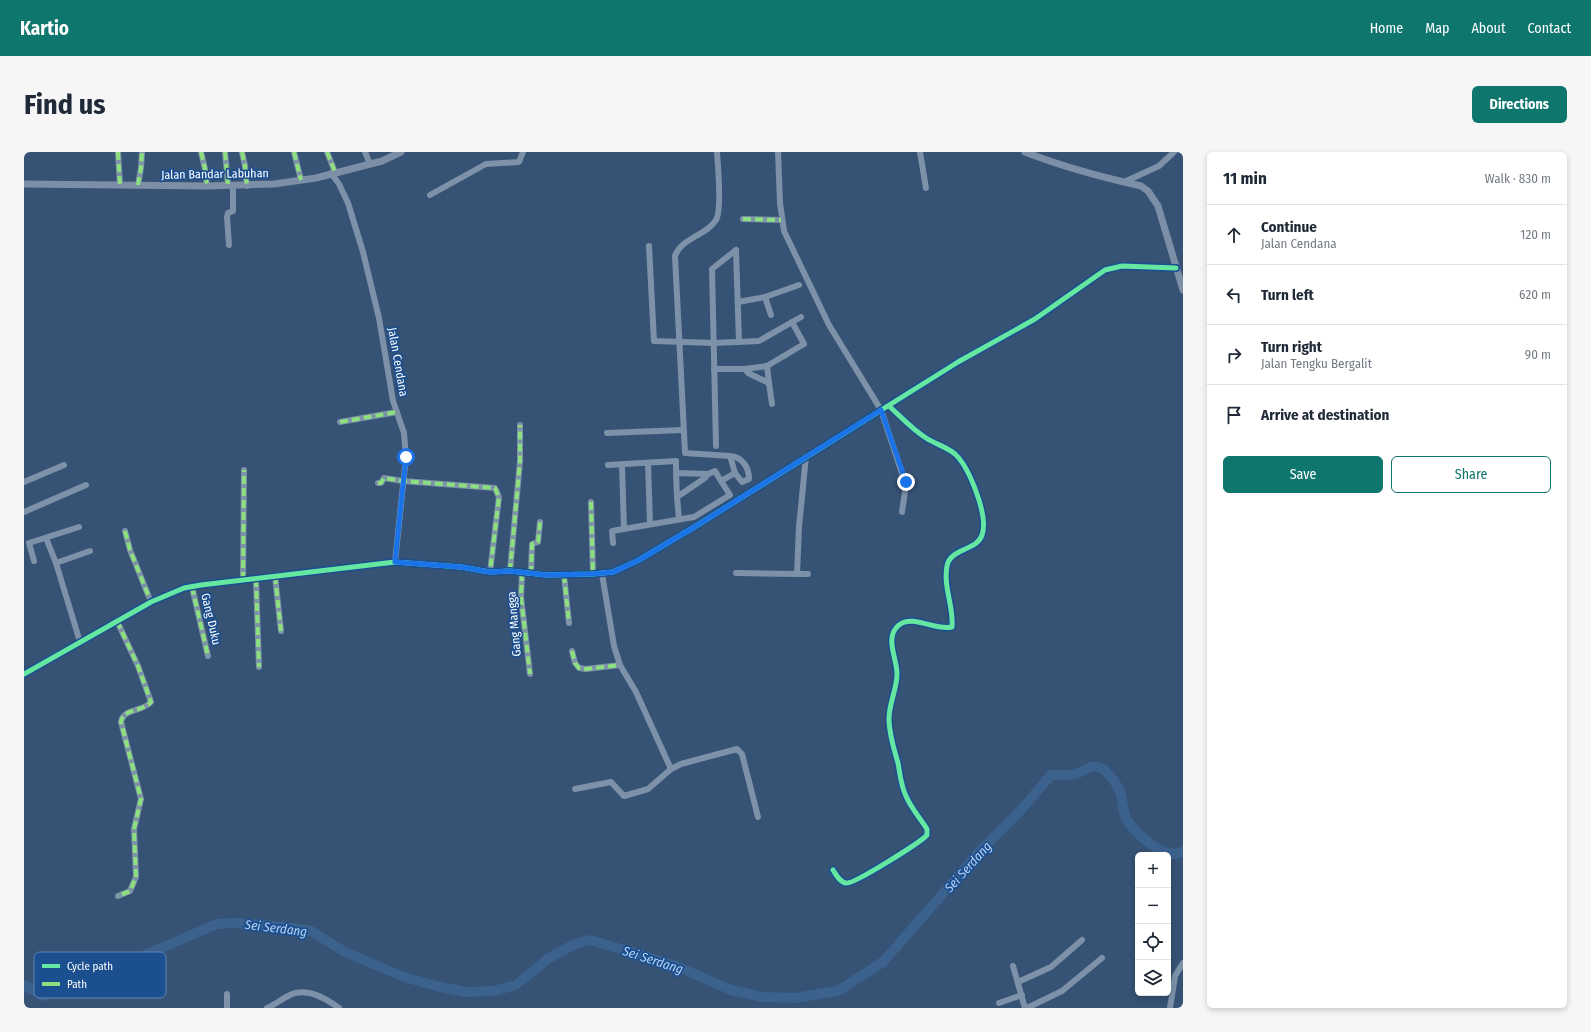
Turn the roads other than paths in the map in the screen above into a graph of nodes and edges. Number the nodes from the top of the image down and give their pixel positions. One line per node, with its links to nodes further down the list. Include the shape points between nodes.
1 (118, 152): 21 (street)
2 (142, 152): 22 (street)
3 (201, 152): 24 (street)
4 (225, 152): 23 (street)
5 (242, 152): 25 (street)
6 (294, 152): 18 (street)
7 (327, 152): 17 (street, Jalan Cendana)
8 (365, 152): 16 (street)
9 (401, 152): 16 (main road, Jalan Bandar Labuhan)
10 (522, 152): 27 (street, via 520,162 486,164)
11 (717, 152): 40 (street, via 717,220 677,249 675,256)
12 (778, 152): 29 (street)
13 (920, 152): 26 (street)
14 (1025, 152): 19 (main road, via 1084,172)
15 (1174, 152): 19 (street, via 1159,166)
16 (370, 164): 17 (main road, Jalan Bandar Labuhan)
17 (333, 173): 18 (main road, Jalan Bandar Labuhan); 50 (street, Jalan Cendana, via 348,203 373,288)
18 (301, 180): 25 (main road, Jalan Bandar Labuhan)
19 (1124, 182): 32 (main road, via 1144,188 1156,202)
20 (24, 184): 21 (main road, Jalan Bandar Labuhan)
21 (120, 185): 22 (main road, Jalan Bandar Labuhan)
22 (138, 185): 24 (main road, Jalan Bandar Labuhan)
23 (231, 185): 24 (main road, Jalan Bandar Labuhan); 25 (main road, Jalan Bandar Labuhan); 30 (street, via 233,211 228,213 227,217)
24 (207, 186)
25 (247, 186)
26 (926, 188)
27 (430, 195)
28 (743, 219): 29 (street)
29 (782, 220): 49 (street, via 791,247 829,325)
30 (229, 245)
31 (649, 246): 40 (street, via 654,341)
32 (1176, 268): 34 (main road); 48 (street, via 1122,266 1107,269 1035,319 958,362)
33 (799, 285): 35 (street)
34 (1183, 290)
35 (765, 297): 36 (street); 37 (street)
36 (738, 302): 41 (street); 42 (street, via 736,250 712,269)
37 (772, 315)
38 (801, 317): 39 (street)
39 (792, 322): 41 (street, via 759,341); 43 (street, via 804,344)
40 (678, 341): 42 (street); 53 (street)
41 (739, 342): 42 (street)
42 (714, 343): 44 (street)
43 (767, 366): 45 (street); 46 (street)
44 (714, 368): 45 (street); 55 (street)
45 (745, 369): 46 (street)
46 (769, 383): 47 (street)
47 (772, 404)
48 (889, 406): 49 (street); 119 (street, via 915,431 958,458 967,472 983,510 983,532 978,541 952,557 947,566 946,582 952,626 942,628 908,621 900,624 892,635 897,673 890,706 890,731 905,795 927,829 927,835 850,883 842,882)
49 (881, 410): 57 (street); 78 (street, via 906,485)
50 (397, 412): 51 (street); 67 (street, Jalan Cendana, via 404,433 406,457)
51 (340, 422)
52 (520, 424): 91 (street, via 520,461)
53 (683, 430): 54 (street); 56 (street, via 684,453)
54 (607, 433)
55 (716, 446)
56 (730, 456): 64 (street); 66 (street, via 742,460 749,473)
57 (806, 456): 73 (street); 98 (street)
58 (648, 463): 61 (street); 63 (street, via 676,460); 81 (street)
59 (64, 465): 69 (street)
60 (608, 465): 61 (street)
61 (622, 465): 83 (street)
62 (244, 470): 103 (street)
63 (676, 473): 65 (street); 75 (street)
64 (735, 473): 68 (street); 70 (street)
65 (708, 474): 68 (street, via 715,471); 75 (street)
66 (749, 479): 70 (street); 73 (street)
67 (403, 481): 71 (street, via 384,478); 89 (street, Jalan Cendana); 92 (street, via 495,488 499,497)
68 (721, 481): 79 (street, via 730,496 694,517)
69 (24, 482)
70 (742, 482): 74 (street)
71 (378, 483)
72 (86, 485): 77 (street)
73 (754, 488): 74 (street)
74 (748, 492): 97 (street, via 639,560)
75 (677, 497): 79 (street)
76 (591, 502): 96 (street)
77 (24, 512)
78 (902, 512)
79 (679, 519): 81 (street)
80 (540, 522): 95 (street, via 538,542 532,544)
81 (650, 524): 83 (street)
82 (78, 527): 85 (street)
83 (624, 529): 86 (street, via 612,531)
84 (125, 531): 105 (street)
85 (46, 538): 88 (street, via 29,543); 90 (street)
86 (613, 543)
87 (90, 551): 90 (street)
88 (34, 561)
89 (395, 562): 92 (street); 101 (street)
90 (56, 563): 109 (street)
91 (510, 571): 92 (street); 93 (street)
92 (490, 572)
93 (522, 573): 95 (street); 115 (street, Gang Mangga, via 522,607)
94 (736, 573): 98 (street)
95 (531, 574): 100 (street)
96 (593, 574): 97 (street); 100 (street)
97 (602, 574): 112 (street, via 614,646)
98 (797, 574): 99 (street)
99 (808, 574)
100 (564, 575): 107 (street)
101 (275, 576): 102 (street); 108 (street)
102 (256, 578): 103 (street); 113 (street)
103 (243, 580): 104 (street)
104 (192, 587): 105 (street); 111 (street, Gang Duku)
105 (151, 602): 106 (street)
106 (117, 621): 109 (street); 120 (street, via 151,702 126,714 121,722 141,799 134,828 136,876 132,889)
107 (569, 623)
108 (281, 631)
109 (80, 642): 114 (street)
110 (572, 651): 112 (street, via 575,664 580,668)
111 (208, 656)
112 (620, 665): 116 (street, via 636,692)
113 (259, 667)
114 (24, 674)
115 (530, 674)
116 (671, 769): 117 (street, via 648,789 624,796 611,782); 118 (street, via 684,763 739,750)
117 (575, 789)
118 (758, 817)
119 (833, 870)
120 (118, 896)
121 (1082, 940): 125 (street, via 1051,967)
122 (1102, 958): 132 (street, via 1062,991)
123 (1183, 962): 133 (street, via 1175,976)
124 (1013, 966): 125 (street)
125 (1018, 982): 127 (street)
126 (227, 994): 129 (street)
127 (1022, 995): 128 (street); 132 (street)
128 (998, 1003)
129 (228, 1008)
130 (267, 1008): 131 (street, via 293,994 302,993 315,995)
131 (339, 1008)
132 (1026, 1008)
133 (1170, 1008)

